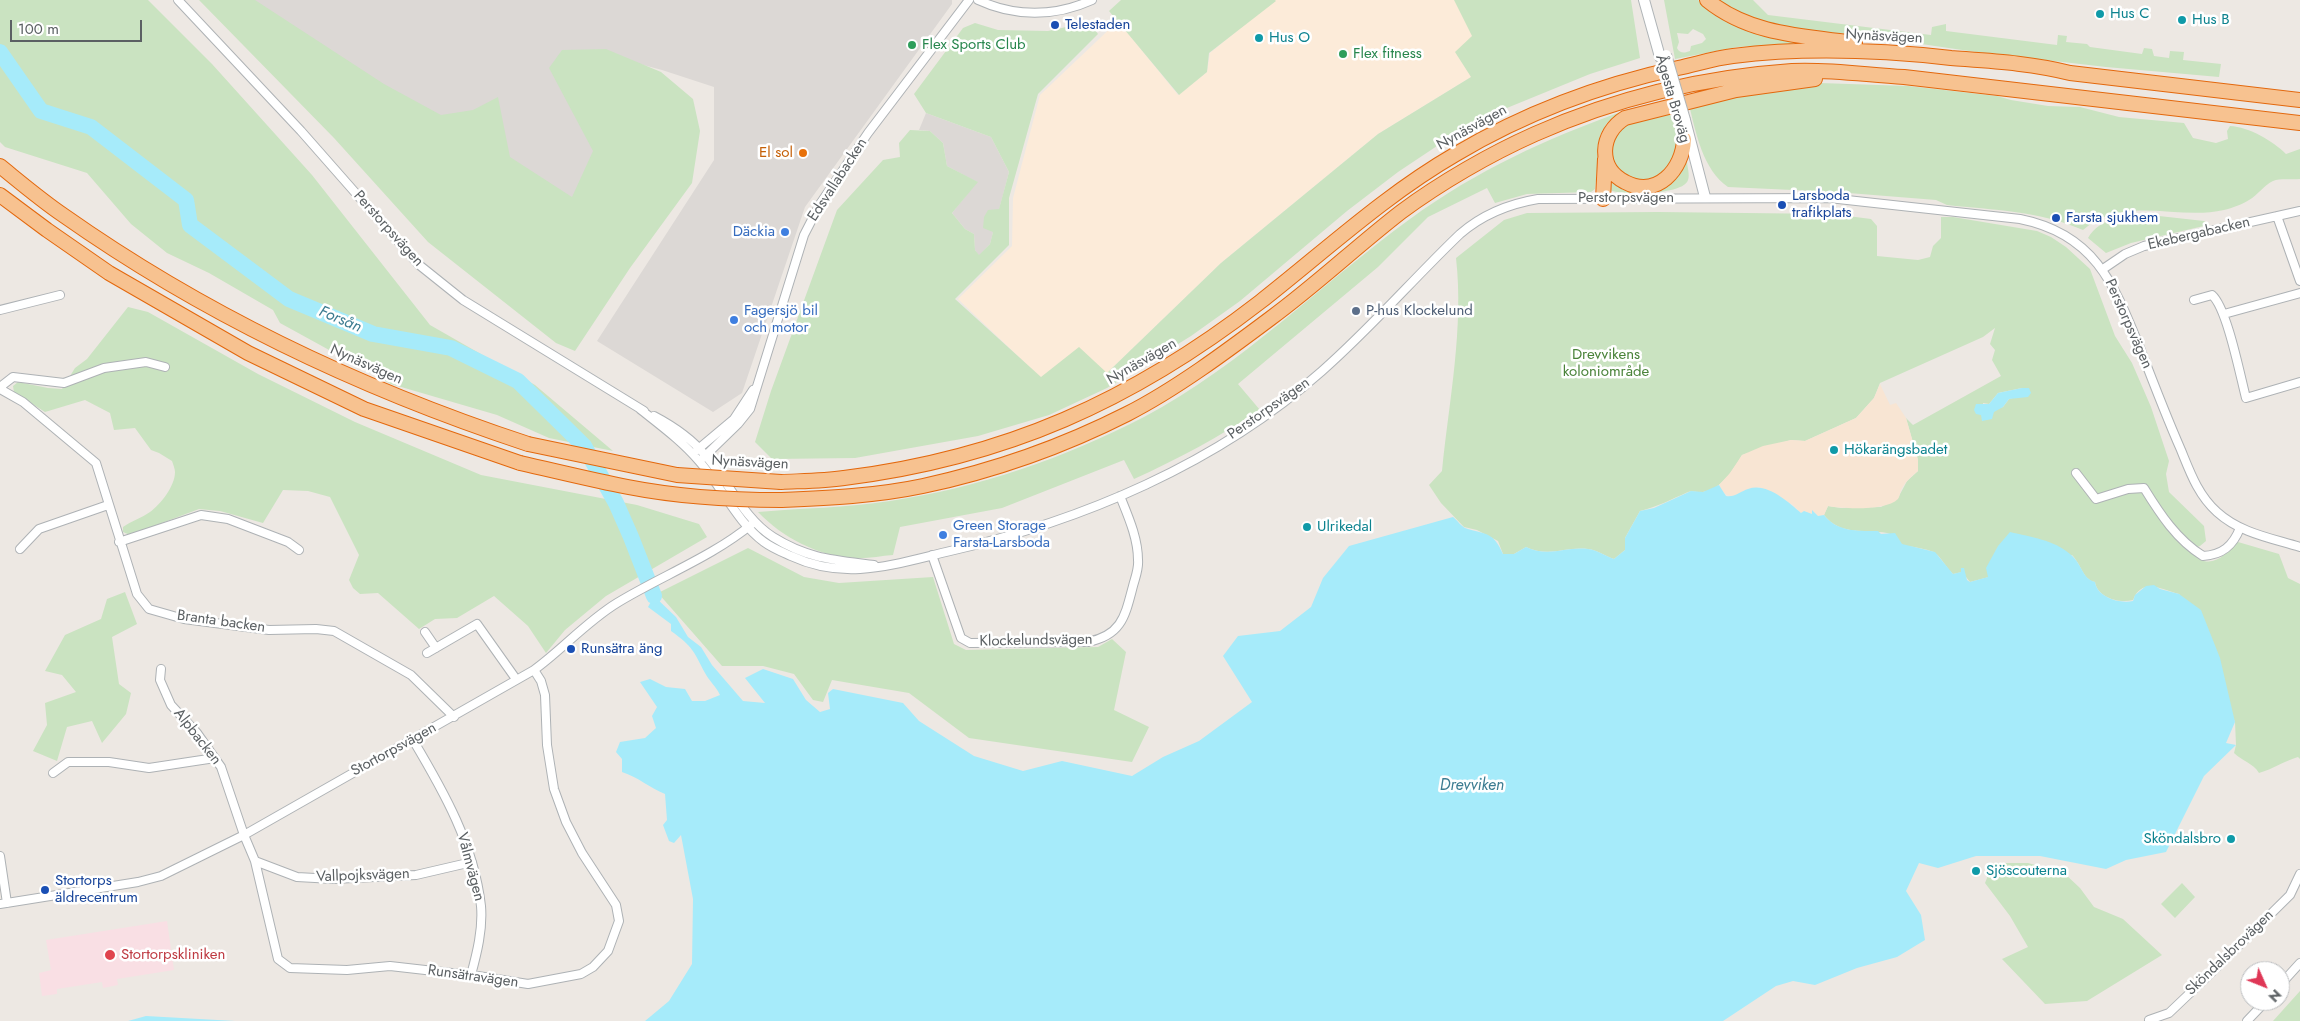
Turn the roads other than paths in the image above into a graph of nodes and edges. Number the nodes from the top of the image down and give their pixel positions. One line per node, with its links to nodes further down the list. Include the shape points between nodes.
1 (178, 0): 33 (street, Perstorpsvägen, via 301,131 418,264 463,300)
2 (969, 0): 31 (street, Edsvallabacken, via 868,133 820,204 804,235)
3 (978, 0): 4 (street, via 1013,12 1048,13)
4 (1092, 0)
5 (1644, 0): 8 (main road, Ågesta Broväg)
6 (1650, 0): 8 (main road, Ågesta Broväg)
7 (1707, 0): 9 (highway, via 1735,19 1767,31)
8 (1663, 56): 12 (main road, Ågesta Broväg)
9 (1977, 60): 11 (highway, Nynäsvägen); 16 (highway, Nynäsvägen, bridge, via 1843,50 1730,56 1650,74 1580,95 1503,129 1418,178 1380,204 1198,347 1123,393 1011,442 968,454 843,478 781,482 677,475 528,444 372,387 264,336 128,257 62,215)
10 (1846, 72): 13 (highway); 15 (highway, via 1736,90 1625,118 1607,137); 17 (highway, bridge, via 1795,71 1712,79 1612,104 1533,135 1480,163 1403,211 1273,316 1203,367 1122,417 1018,460 921,487 845,497 733,500 630,487 520,463 364,409 248,353 109,273)
11 (2300, 100)
12 (1682, 120): 14 (main road, Ågesta Broväg); 18 (main road, Ågesta Broväg)
13 (2300, 122)
14 (1684, 139): 15 (highway, via 1677,167 1670,176 1654,185 1640,187 1625,183 1612,172); 18 (main road, Ågesta Broväg)
15 (1605, 158): 19 (highway)
16 (0, 166)
17 (0, 195)
18 (1702, 197): 19 (street, Perstorpsvägen); 22 (street, Perstorpsvägen, via 1829,198 2020,219 2061,232)
19 (1604, 199): 39 (street, Perstorpsvägen, via 1538,198 1502,207 1479,219 1322,372 1269,412 1181,466)
20 (2300, 211): 21 (street, Ekebergabacken)
21 (2277, 216): 22 (street, Ekebergabacken, via 2144,246); 23 (street)
22 (2102, 269): 43 (street, Perstorpsvägen, via 2121,302 2195,483 2216,512)
23 (2300, 280)
24 (2300, 293): 28 (street)
25 (60, 295): 27 (street)
26 (2194, 300): 28 (street, via 2212,295)
27 (0, 310)
28 (2224, 314): 30 (street, via 2246,398)
29 (165, 367): 32 (street, via 146,362 104,368 64,383 13,377)
30 (2300, 382)
31 (756, 386): 34 (street, Edsvallabacken, via 734,419); 36 (street, Edsvallabacken, via 746,416)
32 (0, 388): 40 (street, Branta backen, via 23,402 96,463)
33 (640, 409): 34 (street, Perstorpsvägen, via 666,422); 35 (street, Perstorpsvägen)
34 (699, 448): 35 (street, Edsvallabacken); 36 (street, Perstorpsvägen)
35 (693, 454): 37 (street, Perstorpsvägen)
36 (706, 456): 37 (street, Edsvallabacken); 41 (street, Perstorpsvägen)
37 (700, 462): 42 (street, Perstorpsvägen)
38 (2076, 473): 43 (street, via 2096,499 2128,489 2144,488 2178,536 2203,556 2222,553 2234,542)
39 (1120, 496): 48 (street, Perstorpsvägen, via 1016,535); 48 (street, Klockelundsvägen, via 1135,536 1138,560 1125,618 1103,639 1088,642 970,643 961,638)
40 (108, 505): 44 (street, Branta backen); 46 (street, via 39,529)
41 (755, 521): 42 (street, Stortorpsvägen); 49 (street, Perstorpsvägen, via 772,536 821,558)
42 (748, 527): 49 (street, Perstorpsvägen, via 766,544 816,565 835,570); 54 (street, Stortorpsvägen, via 592,620)
43 (2240, 528): 45 (street, Perstorpsvägen)
44 (120, 542): 47 (street, via 202,515 228,519 288,542); 56 (street, Branta backen, via 137,594 149,609 184,619 269,630 334,631 410,675)
45 (2300, 547)
46 (20, 549)
47 (299, 550)
48 (932, 556): 49 (street, Perstorpsvägen)
49 (884, 567)
50 (425, 632): 51 (street)
51 (436, 648): 52 (street); 55 (street, via 477,624)
52 (427, 653)
53 (161, 669): 58 (street, Alpbacken, via 160,680 171,705)
54 (534, 670): 55 (street, Stortorpsvägen); 69 (street, Runsätravägen, via 545,696 547,745 554,789 582,853 616,905 619,921 608,951 581,974 528,984)
55 (516, 679): 56 (street, Stortorpsvägen)
56 (454, 717): 57 (street, Stortorpsvägen)
57 (413, 740): 60 (street, Stortorpsvägen); 63 (street, Vålmvägen, via 466,840)
58 (215, 758): 59 (street, via 149,768 109,762 68,762); 60 (street, Alpbacken)
59 (53, 773)
60 (244, 835): 62 (street, Runsätravägen); 66 (street, Stortorpsvägen, via 161,876)
61 (0, 856): 64 (street)
62 (255, 861): 63 (street, Vallpojksvägen, via 297,877 333,879 416,875); 69 (street, Runsätravägen, via 278,959 284,965 290,968 347,970 390,966)
63 (472, 862): 69 (street, Vålmvägen, via 481,908 479,946)
64 (1, 867): 66 (street)
65 (2300, 874): 71 (street, Sköndalsbrovägen, via 2290,895 2210,974 2169,1012)
66 (4, 904)
67 (2300, 963): 68 (street)
68 (2290, 974)
69 (471, 975)
70 (2256, 1011): 72 (street)
71 (2149, 1020)
72 (2247, 1021)

